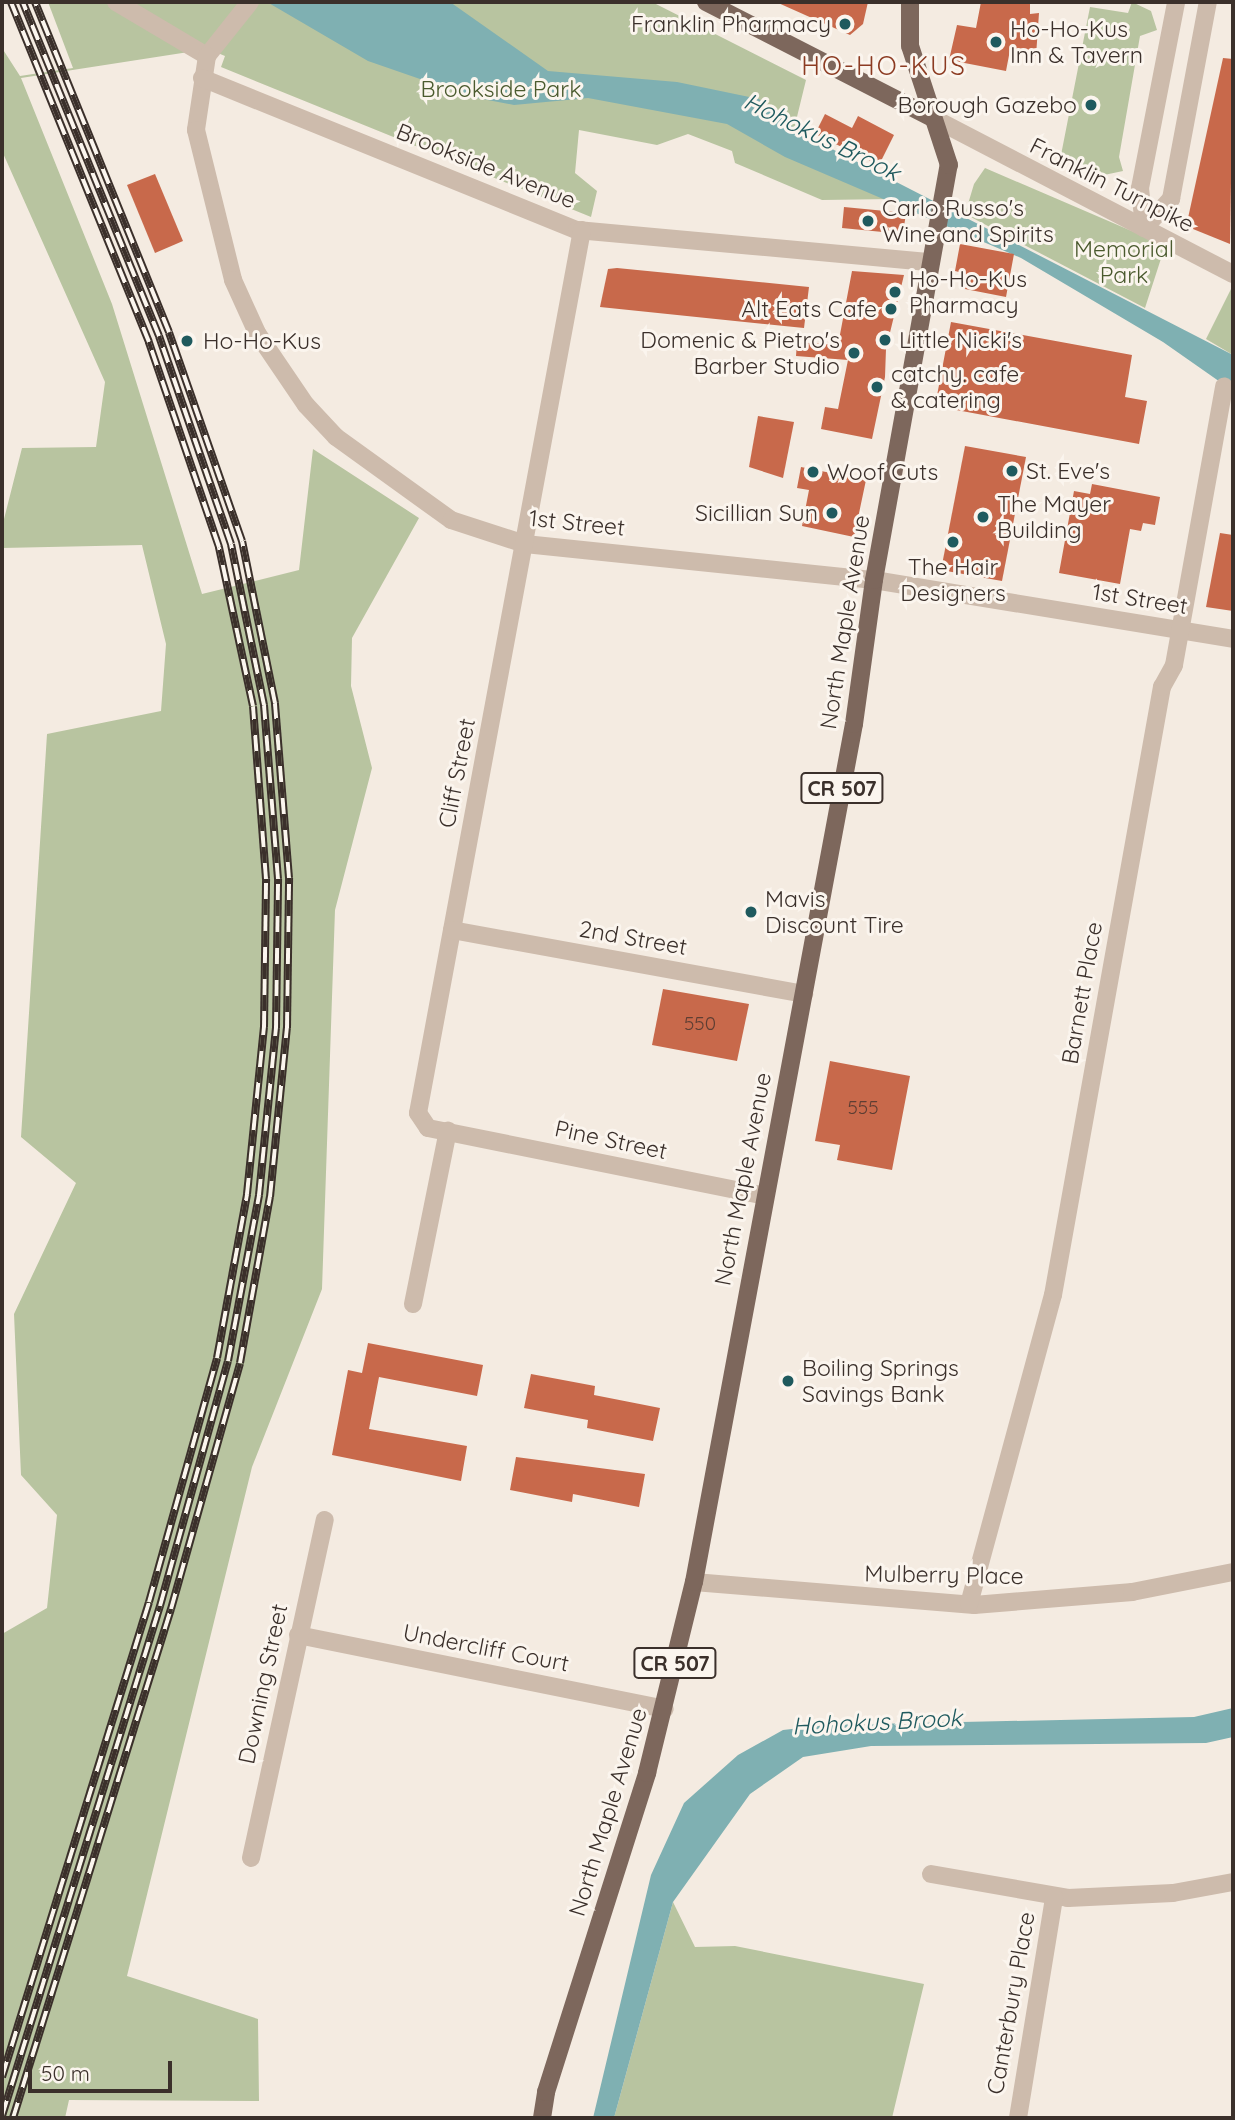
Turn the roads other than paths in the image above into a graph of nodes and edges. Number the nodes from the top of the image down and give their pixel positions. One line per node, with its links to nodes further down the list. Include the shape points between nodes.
1 (116, 2): 8 (street)
2 (250, 2): 8 (street)
3 (706, 2): 10 (main road)
4 (910, 2): 10 (main road, via 910,46)
5 (1177, 2): 11 (street, via 1140,188)
6 (1189, 2): 7 (street)
7 (1208, 4): 11 (street, via 1171,199)
8 (207, 56): 9 (street, 1st Street)
9 (202, 78): 12 (street, Brookside Avenue); 16 (street, 1st Street, via 196,130 206,179 233,280 279,370 336,437 418,498 451,520)
10 (933, 118): 11 (street, Franklin Turnpike); 13 (main road, North Maple Avenue / CR 507, via 949,165)
11 (1144, 228): 14 (street, Franklin Turnpike)
12 (582, 230): 13 (street, Brookside Avenue); 16 (street, Cliff Street)
13 (931, 262): 17 (main road, North Maple Avenue / CR 507)
14 (1233, 274)
15 (1224, 386): 18 (street, Barnett Place)
16 (525, 544): 17 (street, 1st Street); 20 (street, Cliff Street)
17 (874, 580): 18 (street, 1st Street); 21 (main road, North Maple Avenue / CR 507, via 854,724)
18 (1181, 631): 19 (street, 1st Street); 28 (street, Barnett Place, via 1174,665 1162,687 1053,1295)
19 (1233, 639)
20 (452, 930): 21 (street, 2nd Street); 22 (street, Cliff Street, via 418,1113 428,1128)
21 (804, 994): 23 (main road, North Maple Avenue / CR 507)
22 (448, 1131): 23 (street, Pine Street); 24 (street)
23 (764, 1196): 27 (main road, North Maple Avenue / CR 507)
24 (413, 1304)
25 (325, 1520): 29 (street, Downing Street)
26 (1233, 1572): 28 (street, Mulberry Place, via 1132,1592)
27 (694, 1582): 28 (street, Mulberry Place); 30 (main road, North Maple Avenue / CR 507)
28 (969, 1604)
29 (298, 1635): 30 (street, Undercliff Court); 31 (street, Downing Street)
30 (665, 1709): 35 (main road, North Maple Avenue / CR 507, via 546,2092)
31 (251, 1858)
32 (931, 1874): 34 (street)
33 (1233, 1882): 34 (street, via 1134,1897)
34 (1054, 1896): 36 (street, Canterbury Place)
35 (542, 2118)
36 (1018, 2118)

